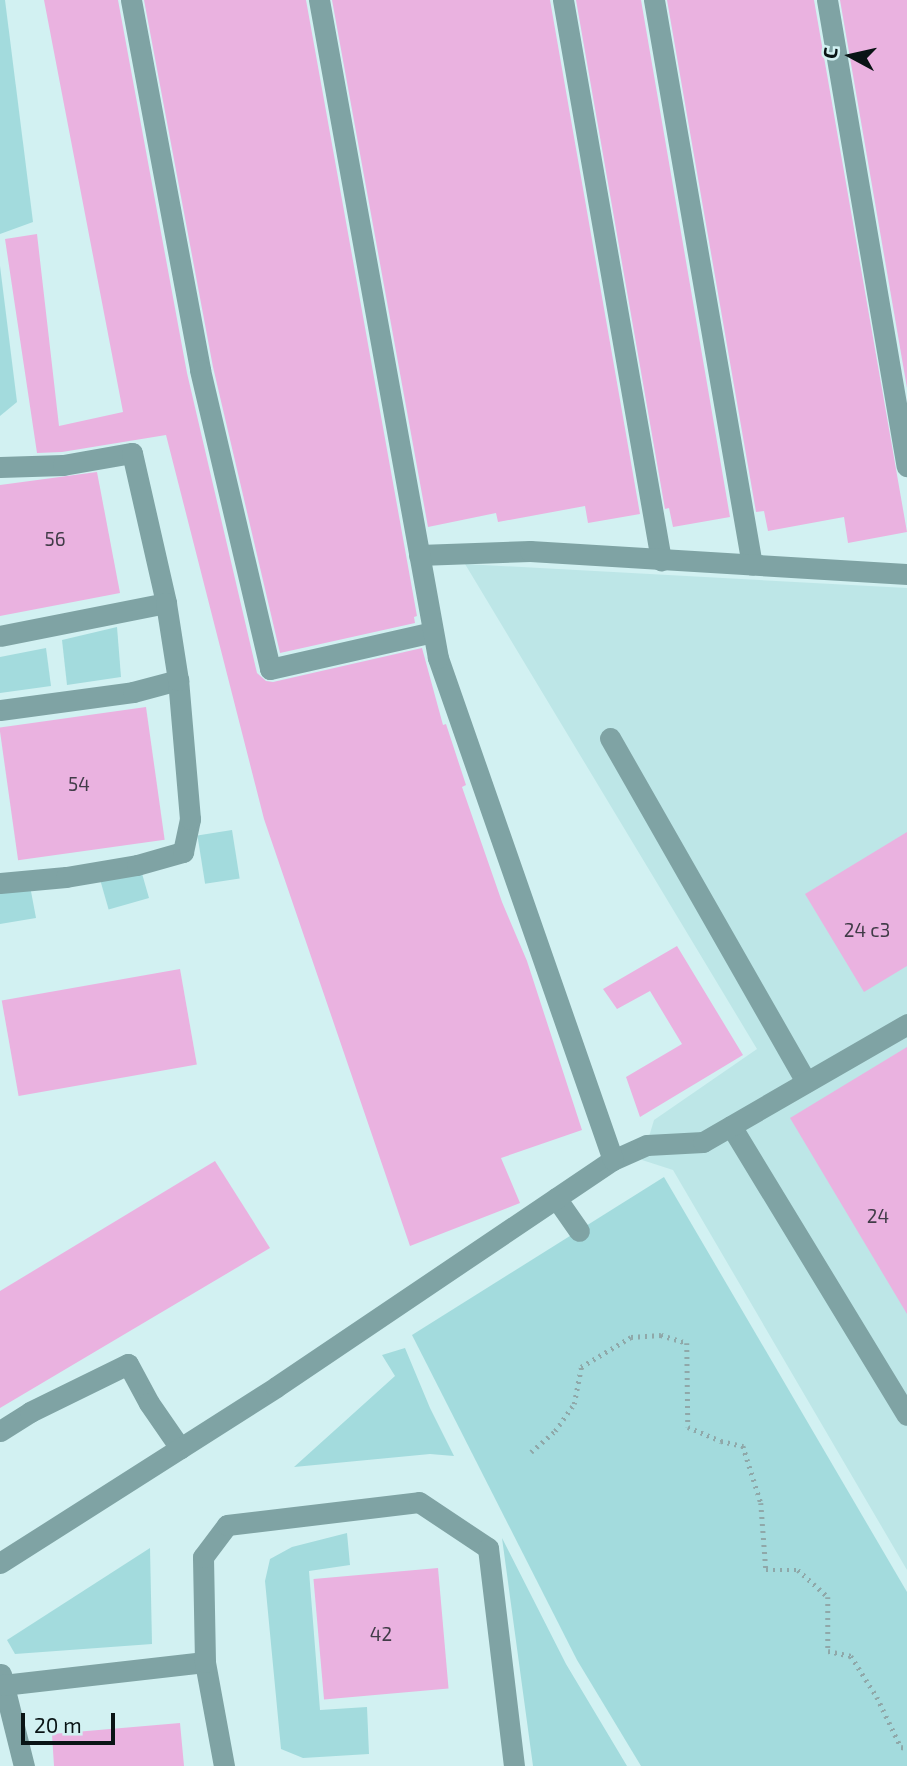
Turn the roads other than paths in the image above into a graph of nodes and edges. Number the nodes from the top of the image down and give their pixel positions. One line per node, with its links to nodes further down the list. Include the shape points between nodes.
1 (131, 0): 13 (lane, via 200,370 270,669)
2 (319, 0): 8 (lane)
3 (563, 0): 9 (lane)
4 (654, 0): 10 (lane)
5 (827, 0): 6 (lane)
6 (907, 466)
7 (0, 467): 12 (lane, via 63,465 132,453)
8 (419, 555): 9 (lane, via 530,551); 13 (lane)
9 (661, 560): 10 (lane)
10 (752, 565): 11 (lane)
11 (907, 574)
12 (166, 603): 14 (lane); 15 (lane)
13 (433, 632): 22 (lane, via 438,659)
14 (0, 636)
15 (178, 680): 16 (lane, via 133,692); 18 (lane, via 190,820 183,852 137,865)
16 (0, 710)
17 (610, 738): 20 (lane)
18 (0, 883)
19 (907, 1024): 20 (lane)
20 (806, 1082): 21 (lane)
21 (731, 1126): 22 (lane, via 703,1142 647,1145); 25 (lane)
22 (613, 1160): 23 (lane)
23 (556, 1199): 24 (lane); 27 (lane)
24 (579, 1231)
25 (907, 1415)
26 (0, 1431): 27 (lane, via 128,1364)
27 (180, 1448): 28 (lane)
28 (0, 1563)
29 (205, 1662): 30 (lane); 32 (lane); 33 (lane, via 202,1557 227,1525 419,1502 488,1548)
30 (2, 1679): 31 (lane)
31 (24, 1766)
32 (224, 1766)
33 (514, 1766)

